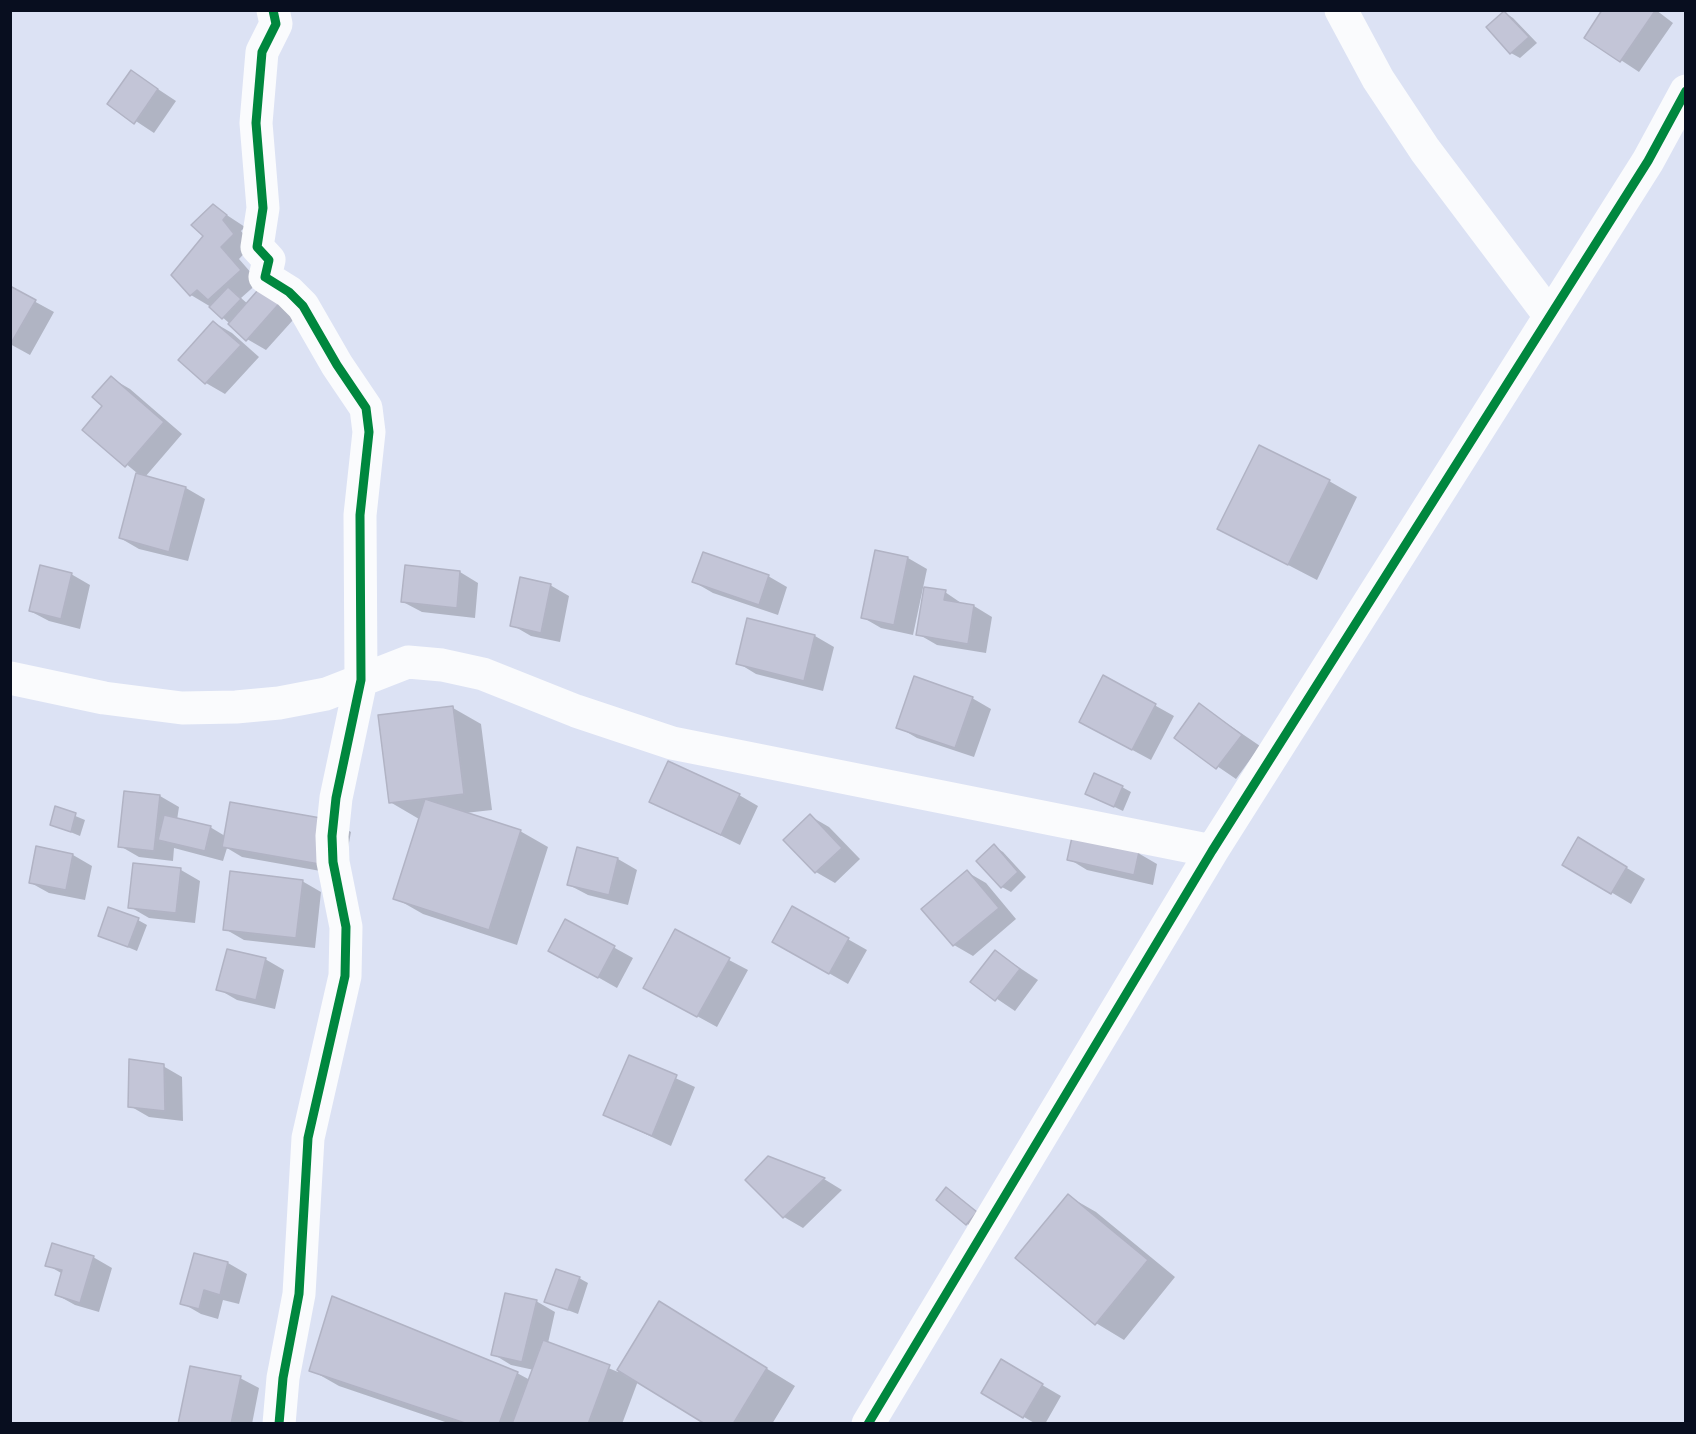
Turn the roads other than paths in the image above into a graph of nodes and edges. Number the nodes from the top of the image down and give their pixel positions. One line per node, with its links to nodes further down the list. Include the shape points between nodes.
1 (273, 10): 8 (street, via 276,24 262,52 256,123 263,208 257,247 269,260 266,277 303,306 366,408 369,432 359,545)
2 (1341, 10): 6 (street, via 1378,79 1425,150)
3 (1686, 91): 5 (street)
4 (1686, 139): 5 (street)
5 (1648, 161): 6 (street)
6 (1550, 316): 9 (street)
7 (10, 678): 8 (street, via 104,698 182,708 279,703 326,694)
8 (361, 680): 9 (street, via 408,662 442,665 483,674 672,743); 10 (street, via 336,798 332,836 346,927 345,976 308,1138 299,1294)
9 (1212, 851): 11 (street)
10 (279, 1424)
11 (868, 1424)

